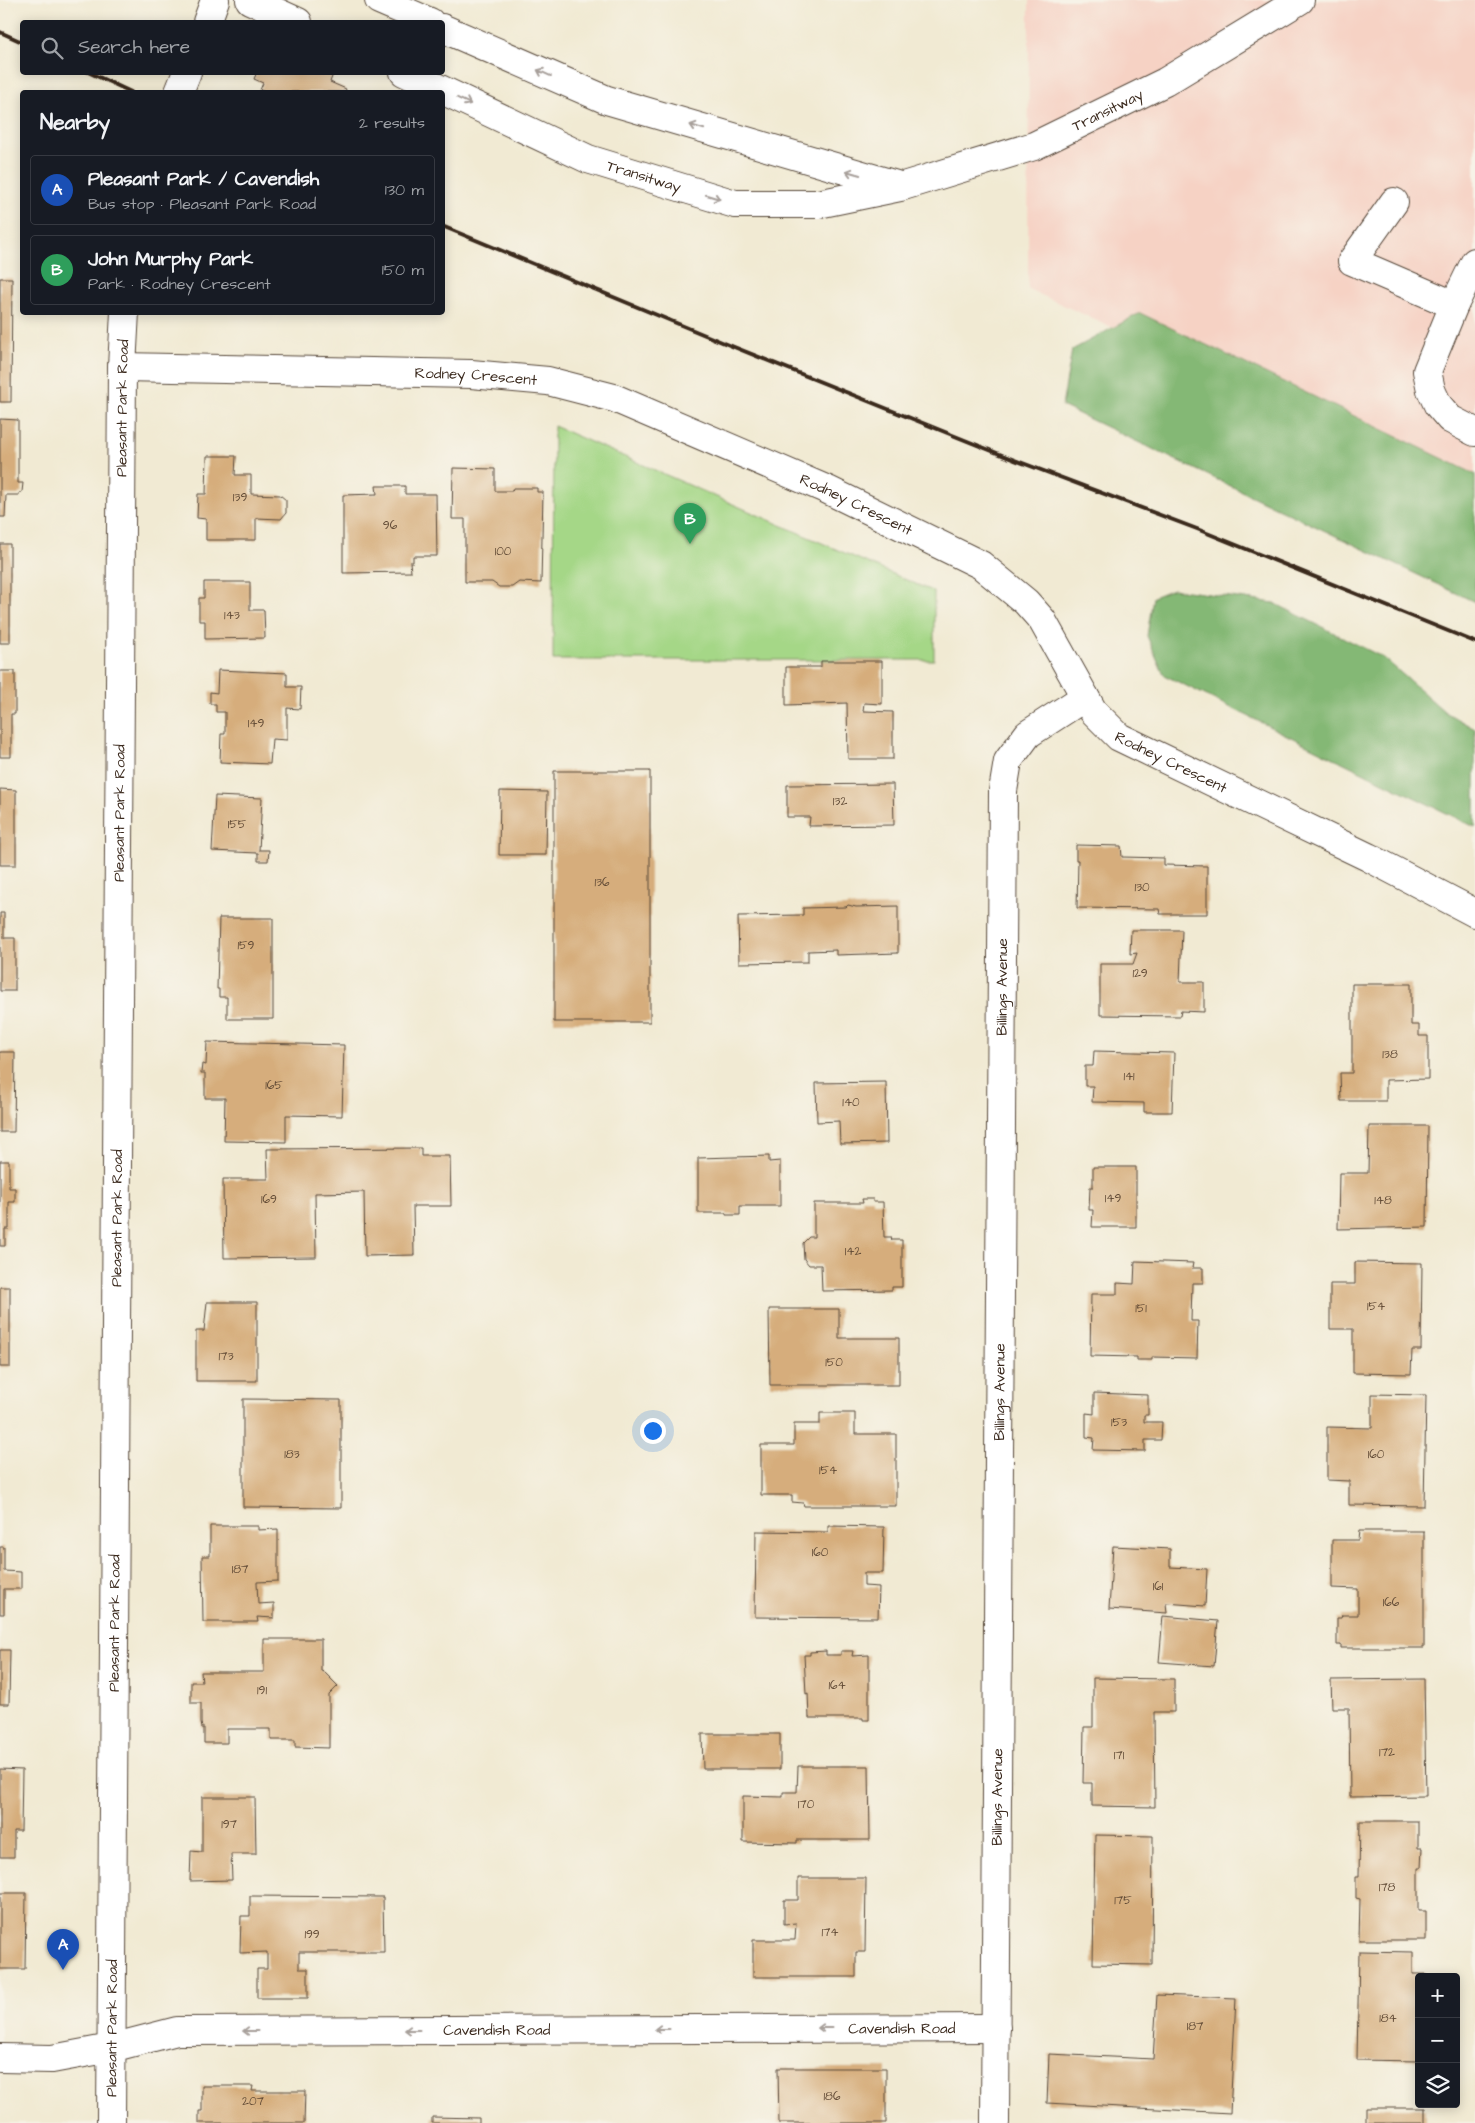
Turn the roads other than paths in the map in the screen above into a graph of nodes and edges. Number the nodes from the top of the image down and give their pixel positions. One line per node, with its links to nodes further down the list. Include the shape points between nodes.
1 (215, 0): 5 (street)
2 (250, 0): 6 (street)
3 (379, 0): 7 (street)
4 (1300, 0): 14 (street, Transitway, via 1165,82 1034,146)
5 (208, 20)
6 (294, 20)
7 (425, 20)
8 (445, 29): 14 (street, one-way to 8, via 608,100)
9 (186, 75): 11 (street)
10 (410, 75): 12 (street, Transitway, one-way to 12)
11 (180, 90)
12 (442, 90)
13 (445, 91): 14 (street, Transitway, one-way to 14, via 588,159 735,204 818,204)
14 (900, 186)
15 (1394, 202): 17 (street, via 1352,261)
16 (1475, 262): 17 (street)
17 (1454, 305): 20 (street, via 1427,370 1438,405 1450,419)
18 (125, 315): 19 (street, Pleasant Park Road)
19 (122, 367): 21 (street, Rodney Crescent, via 471,374 548,381 614,398 828,490 981,565 1026,602 1042,620); 24 (street, Pleasant Park Road)
20 (1475, 432)
21 (1085, 697): 22 (street, Rodney Crescent, via 1093,711 1118,737); 23 (street, Billings Avenue, via 1028,734 1008,761 1003,792)
22 (1475, 912)
23 (996, 2028): 24 (street, Cavendish Road, one-way to 24, via 177,2031); 27 (street, Billings Avenue)
24 (111, 2048): 25 (street, Cavendish Road, via 52,2058); 26 (street, Pleasant Park Road)
25 (0, 2058)
26 (111, 2123)
27 (995, 2123)

